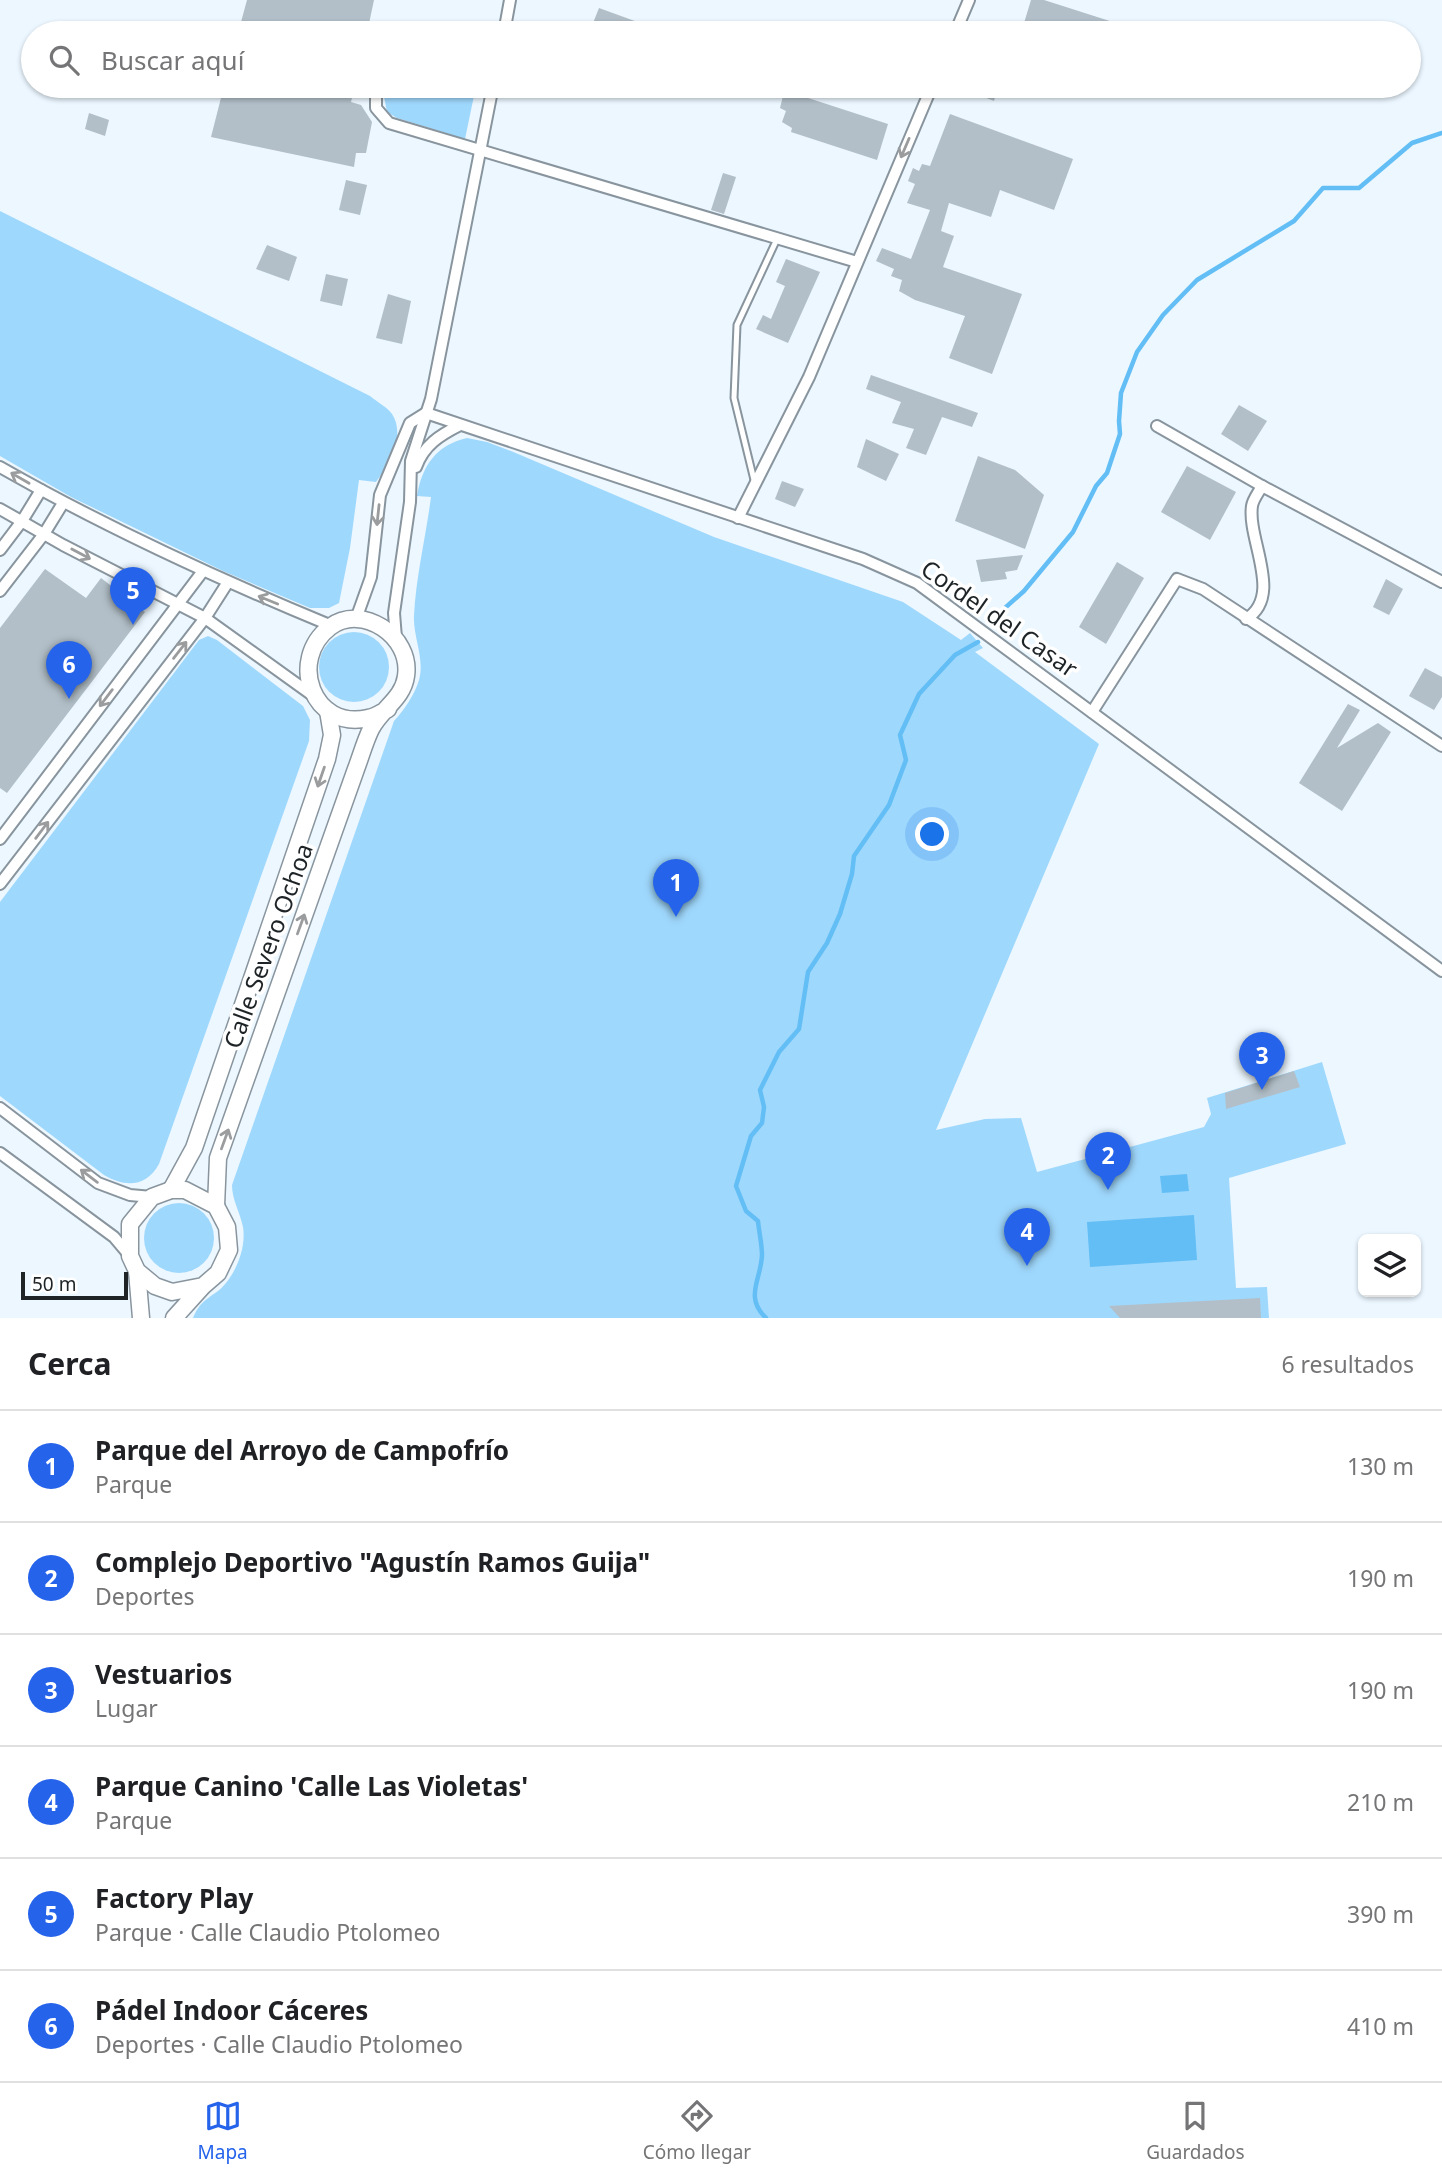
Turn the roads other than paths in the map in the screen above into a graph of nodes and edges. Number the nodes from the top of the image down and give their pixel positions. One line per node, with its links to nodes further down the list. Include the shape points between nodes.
1 (510, 0): 3 (street)
2 (970, 0): 4 (street)
3 (506, 21)
4 (960, 21)
5 (376, 98): 8 (street, via 376,108 389,123)
6 (491, 98): 8 (street)
7 (927, 98): 10 (street, one-way to 10)
8 (480, 150): 9 (street); 11 (street)
9 (777, 239): 10 (street); 17 (lane, via 737,325 734,398)
10 (857, 262): 17 (street, via 809,377)
11 (426, 413): 12 (street, Cordel del Casar); 15 (street, via 410,423); 16 (street, via 411,461)
12 (460, 425): 16 (street, via 434,439 420,457); 22 (street, Cordel del Casar)
13 (1157, 426): 18 (street)
14 (0, 467): 19 (street, one-way to 14)
15 (387, 479): 16 (street, via 394,476); 32 (street, one-way to 32, via 380,495 371,577)
16 (410, 483): 35 (street, via 396,592)
17 (755, 483): 22 (street)
18 (1262, 486): 28 (street); 33 (street, via 1252,504 1264,577 1262,601)
19 (41, 490): 20 (street); 23 (street)
20 (63, 503): 24 (street); 26 (street)
21 (0, 509): 23 (street)
22 (738, 518): 39 (street, Cordel del Casar, via 863,559 917,583)
23 (22, 521): 24 (street); 25 (street)
24 (44, 534): 29 (street); 30 (street, one-way to 30)
25 (0, 550)
26 (203, 571): 27 (street); 30 (street)
27 (228, 582): 31 (street); 34 (street, one-way to 27)
28 (1442, 582)
29 (0, 591)
30 (177, 604): 31 (street); 41 (street, one-way to 41)
31 (205, 618): 36 (street); 42 (street, one-way to 31)
32 (356, 619): 34 (main road); 35 (main road, via 378,624)
33 (1246, 619): 39 (street, via 1203,589 1177,579); 40 (street)
34 (332, 625): 36 (main road, via 312,645 306,671)
35 (396, 638): 37 (main road, via 405,655 407,675 400,694)
36 (315, 697): 38 (main road)
37 (387, 709): 38 (main road, via 369,718 348,719); 48 (main road, Calle Severo Ochoa, one-way to 37, via 218,1158 356,769 372,727)
38 (328, 711): 46 (main road, Calle Severo Ochoa, one-way to 46, via 332,735 327,759 194,1148)
39 (1092, 712): 43 (street, Cordel del Casar)
40 (1442, 746)
41 (0, 839)
42 (0, 884)
43 (1442, 971)
44 (0, 1108): 47 (street, one-way to 44, via 97,1183)
45 (0, 1153): 49 (street, via 114,1237)
46 (171, 1190): 47 (main road); 48 (main road, via 185,1190)
47 (152, 1197): 49 (main road, via 130,1224)
48 (215, 1206): 50 (main road, via 228,1227 229,1250 218,1273)
49 (133, 1264): 50 (main road, via 155,1286 172,1292); 51 (main road)
50 (203, 1286): 52 (main road)
51 (141, 1318)
52 (174, 1318)

